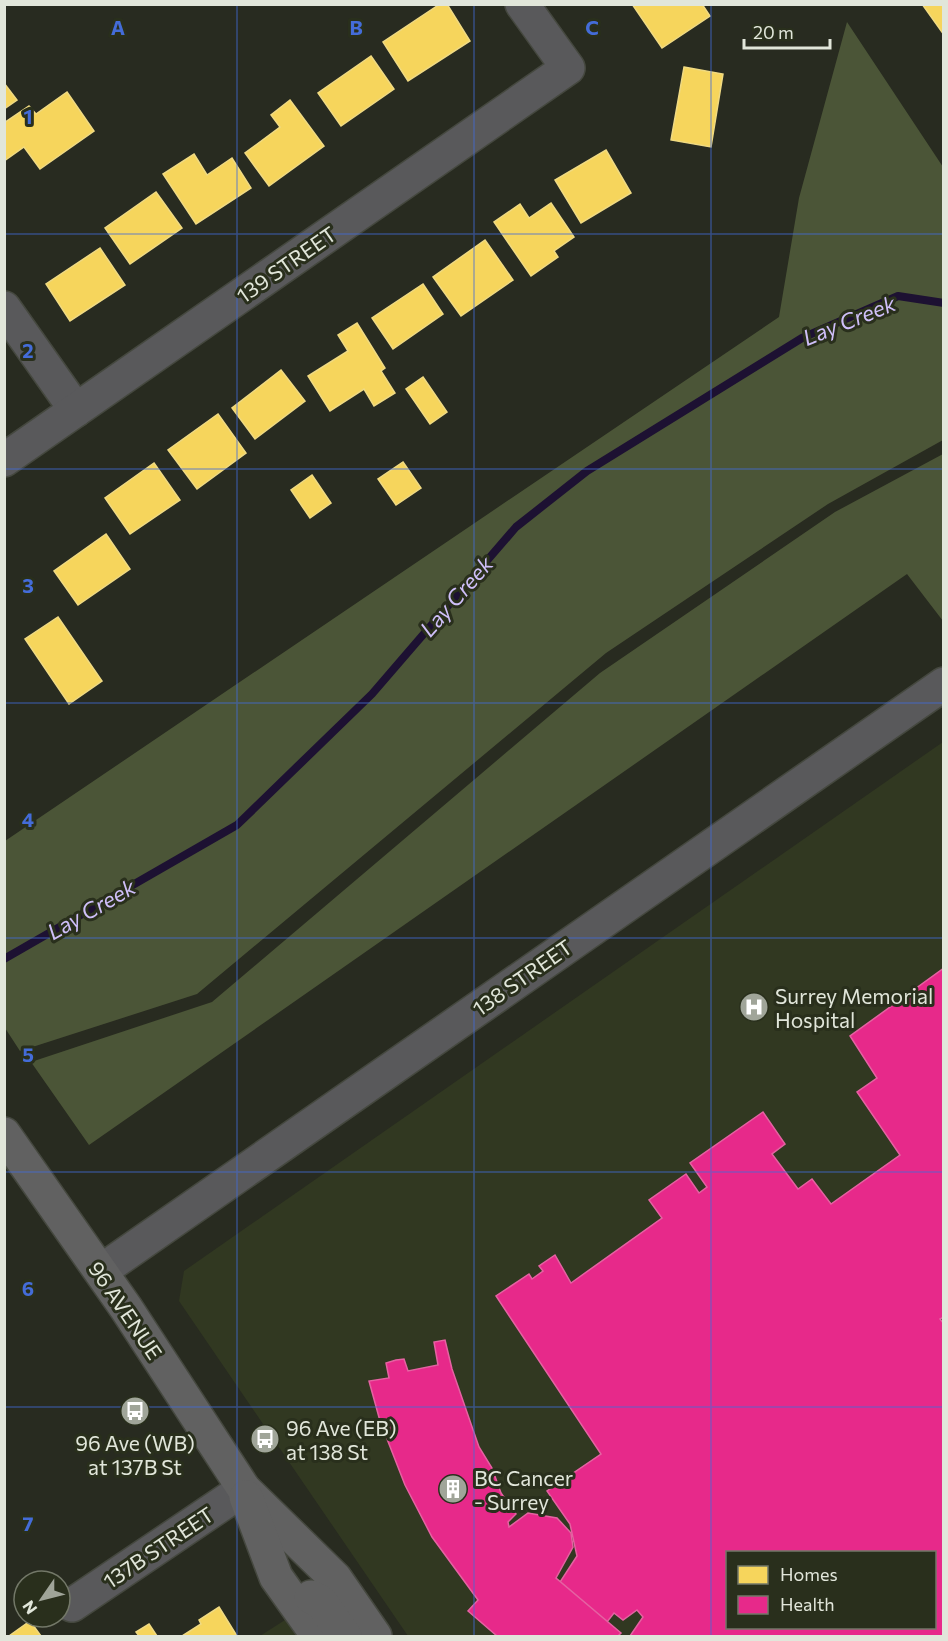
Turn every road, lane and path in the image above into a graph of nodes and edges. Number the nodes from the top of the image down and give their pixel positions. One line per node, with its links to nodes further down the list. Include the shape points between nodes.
1 (522, 4): 3 (street, 139 STREET, via 568,68)
2 (4, 308): 3 (street)
3 (76, 410): 4 (street, 139 STREET)
4 (4, 460)
5 (944, 684): 7 (street, 138 STREET)
6 (4, 1134): 7 (main road, 96 AVENUE)
7 (101, 1271): 8 (main road, 96 AVENUE)
8 (244, 1489): 9 (main road, 96 AVENUE); 10 (street, 137B STREET); 13 (main road, 96 AVENUE, via 335,1578)
9 (276, 1577): 11 (main road, 96 AVENUE); 12 (main road, via 321,1602)
10 (72, 1605)
11 (318, 1636)
12 (345, 1636)
13 (375, 1636)

